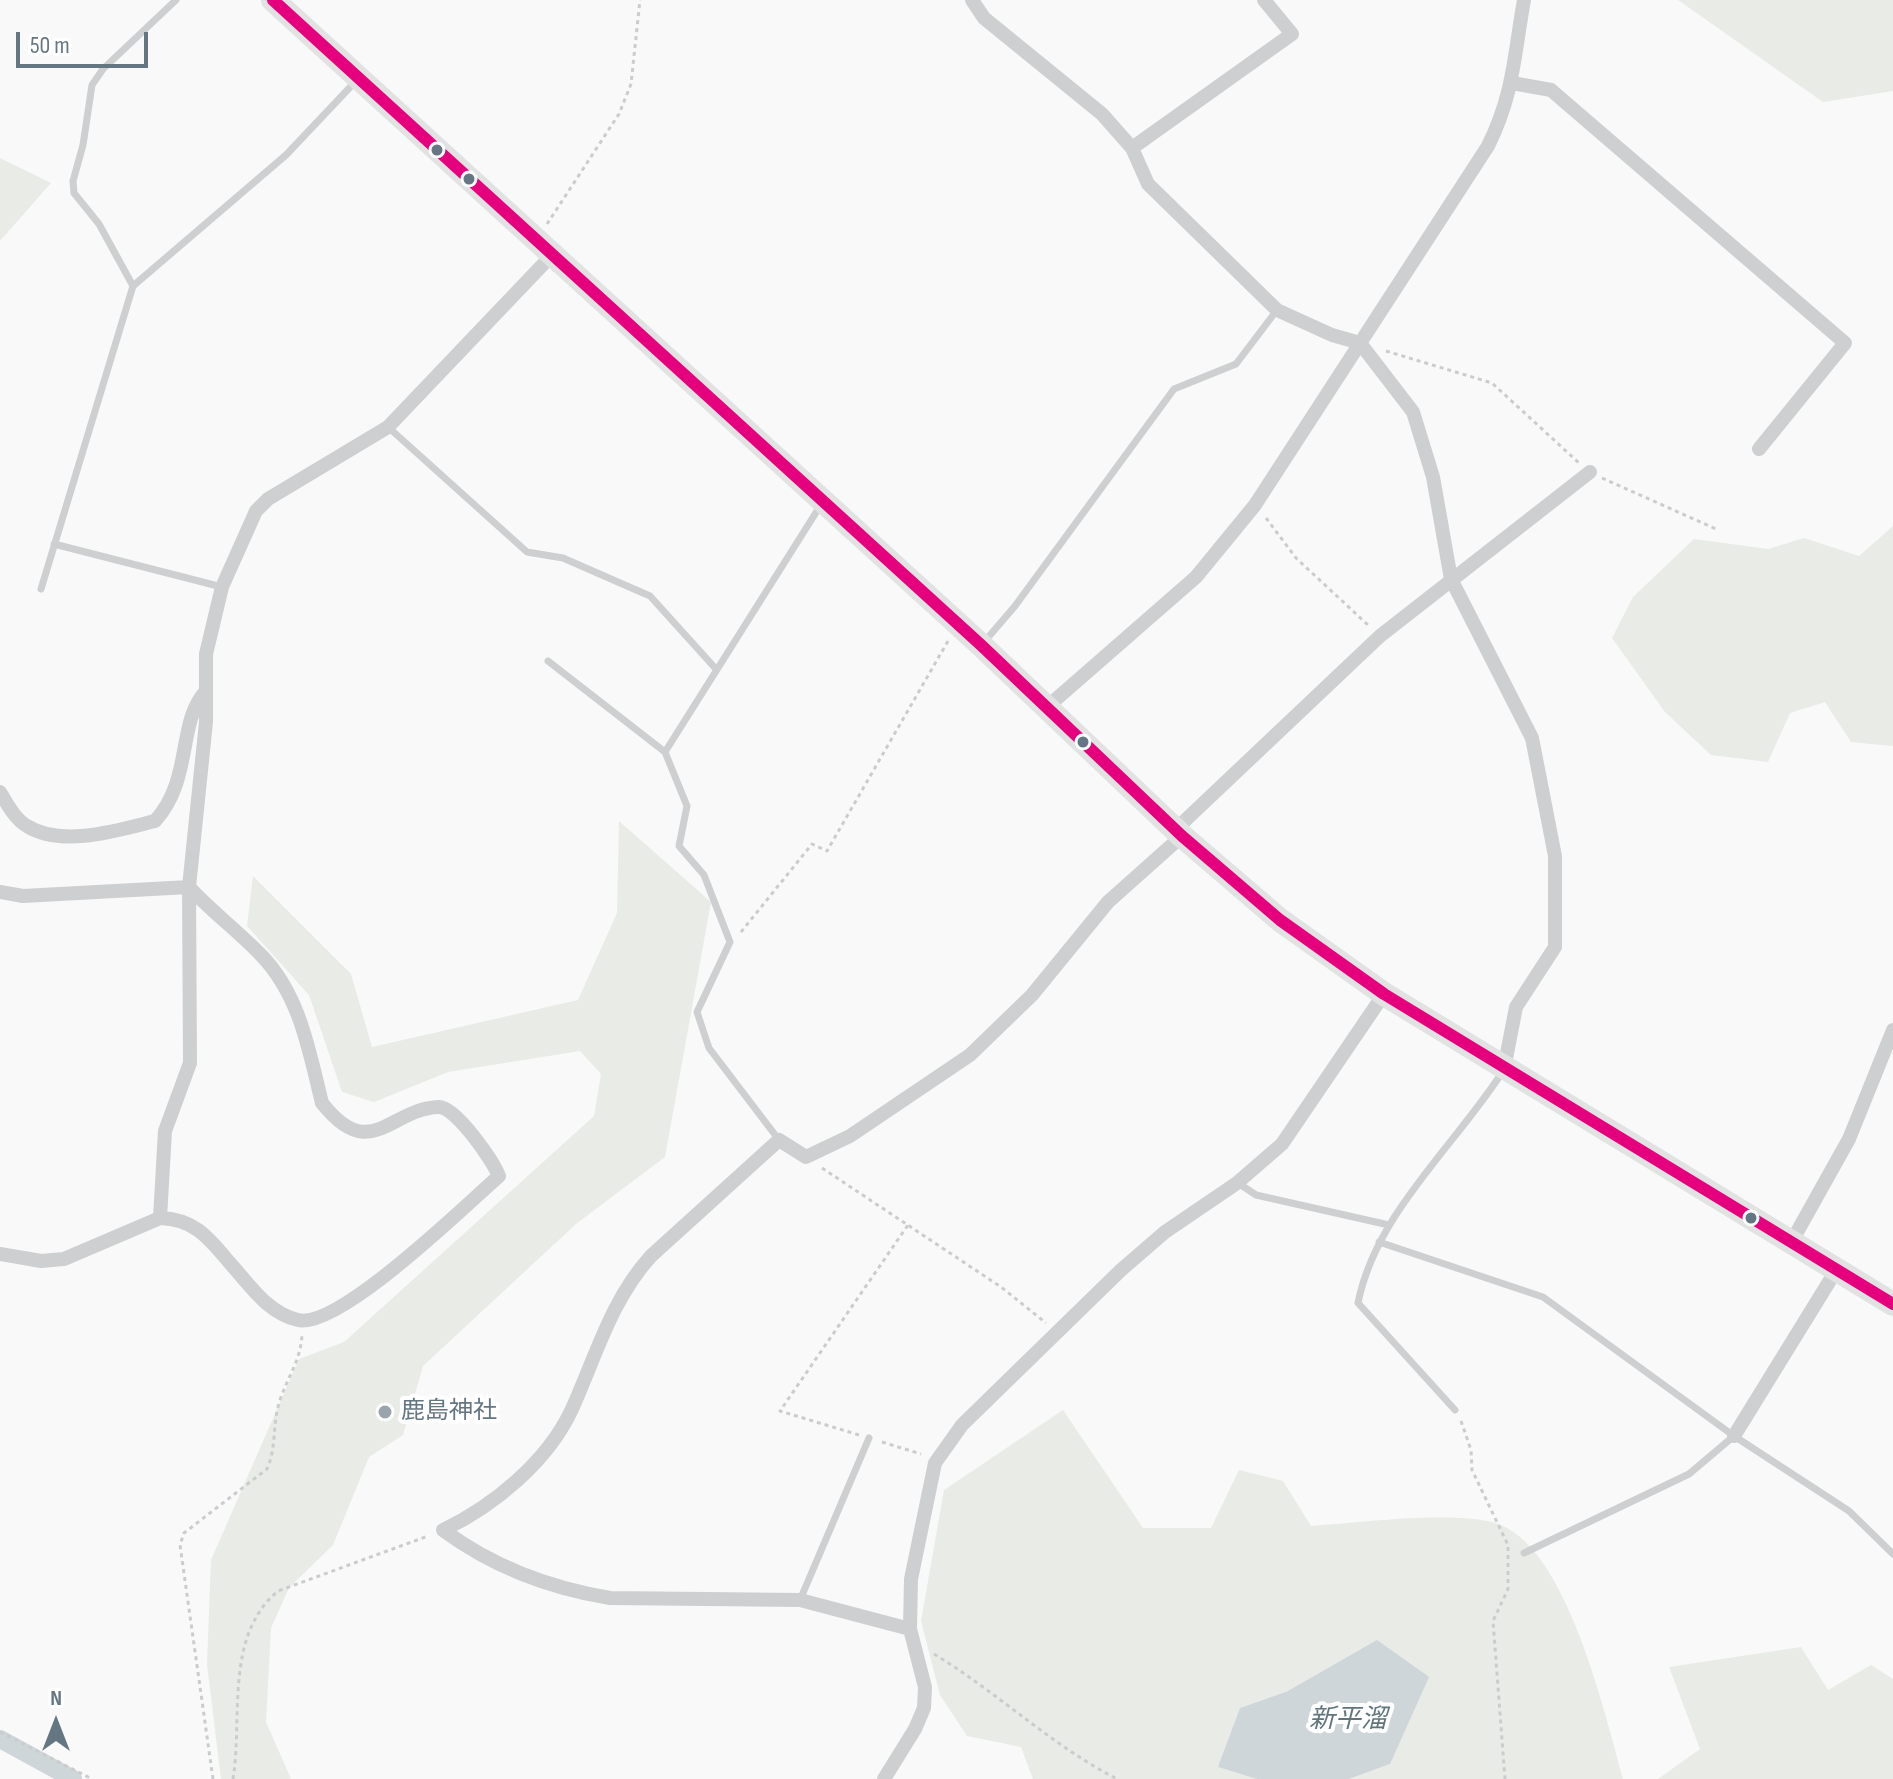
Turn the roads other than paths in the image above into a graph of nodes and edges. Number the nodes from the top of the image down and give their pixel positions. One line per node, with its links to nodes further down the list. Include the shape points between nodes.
1 (176, 0): 10 (lane, via 92,85 73,181 74,193 99,224)
2 (273, 0): 6 (main road)
3 (972, 0): 8 (street, via 984,18 1080,95)
4 (1264, 0): 8 (street, via 1292,34)
5 (1524, 0): 7 (street)
6 (358, 78): 9 (main road); 10 (lane, via 286,155)
7 (1512, 83): 12 (street, via 1488,146); 14 (street, via 1551,90 1845,343)
8 (1132, 148): 11 (street, via 1148,184)
9 (544, 248): 13 (street); 16 (main road)
10 (133, 286): 17 (lane)
11 (1277, 310): 12 (street); 21 (lane, via 1236,364 1174,389)
12 (1360, 343): 18 (street, via 1413,412 1433,477); 25 (street, via 1255,505 1196,577)
13 (388, 427): 19 (street, via 268,499 256,511); 23 (lane, via 527,552 563,558 650,596)
14 (1759, 449)
15 (1590, 472): 18 (street)
16 (823, 502): 21 (main road); 23 (lane)
17 (54, 544): 19 (lane); 20 (lane)
18 (1451, 579): 28 (street, via 1380,636); 33 (street, via 1532,738 1555,856 1555,947 1516,1007)
19 (222, 587): 24 (street, via 206,654)
20 (41, 589)
21 (981, 645): 25 (main road)
22 (548, 661): 26 (lane)
23 (716, 669): 26 (lane)
24 (206, 691): 27 (street, via 192,709 176,790 155,821 105,833 58,834 23,825); 29 (street)
25 (1046, 708): 28 (main road)
26 (665, 752): 34 (lane, via 687,806 679,846 704,875 730,942 697,1012 709,1048)
27 (0, 792)
28 (1179, 833): 31 (main road, via 1280,920); 34 (street, via 1108,902 1032,995 970,1055 850,1136 806,1157)
29 (189, 887): 30 (street, via 23,896); 36 (street, via 190,1063 165,1131); 36 (street, via 283,982 295,1004 322,1103 332,1116 364,1132 380,1131 439,1107 450,1110 499,1176 367,1290 326,1318 302,1322 268,1306 192,1223)
30 (0, 892)
31 (1384, 994): 33 (main road); 35 (street, via 1282,1144)
32 (1893, 1030): 38 (street, via 1849,1139)
33 (1504, 1069): 37 (lane); 38 (main road)
34 (779, 1140): 48 (street, via 633,1275 587,1366 572,1409 543,1451 493,1500 443,1530 487,1560 585,1594)
35 (1237, 1183): 37 (lane, via 1256,1195); 49 (street, via 1165,1232 962,1425 937,1459 911,1579)
36 (160, 1218): 40 (street, via 64,1259)
37 (1389, 1225): 39 (lane)
38 (1792, 1241): 41 (main road)
39 (1379, 1242): 43 (lane, via 1364,1270 1358,1303); 44 (lane, via 1543,1297)
40 (0, 1254)
41 (1837, 1269): 42 (main road); 44 (street)
42 (1893, 1304)
43 (1455, 1410)
44 (1734, 1436): 46 (lane, via 1689,1474); 47 (lane, via 1849,1511)
45 (869, 1438): 48 (lane)
46 (1524, 1553)
47 (1893, 1554)
48 (800, 1600): 49 (street)
49 (910, 1629): 50 (street, via 925,1687 924,1708)
50 (884, 1779)

